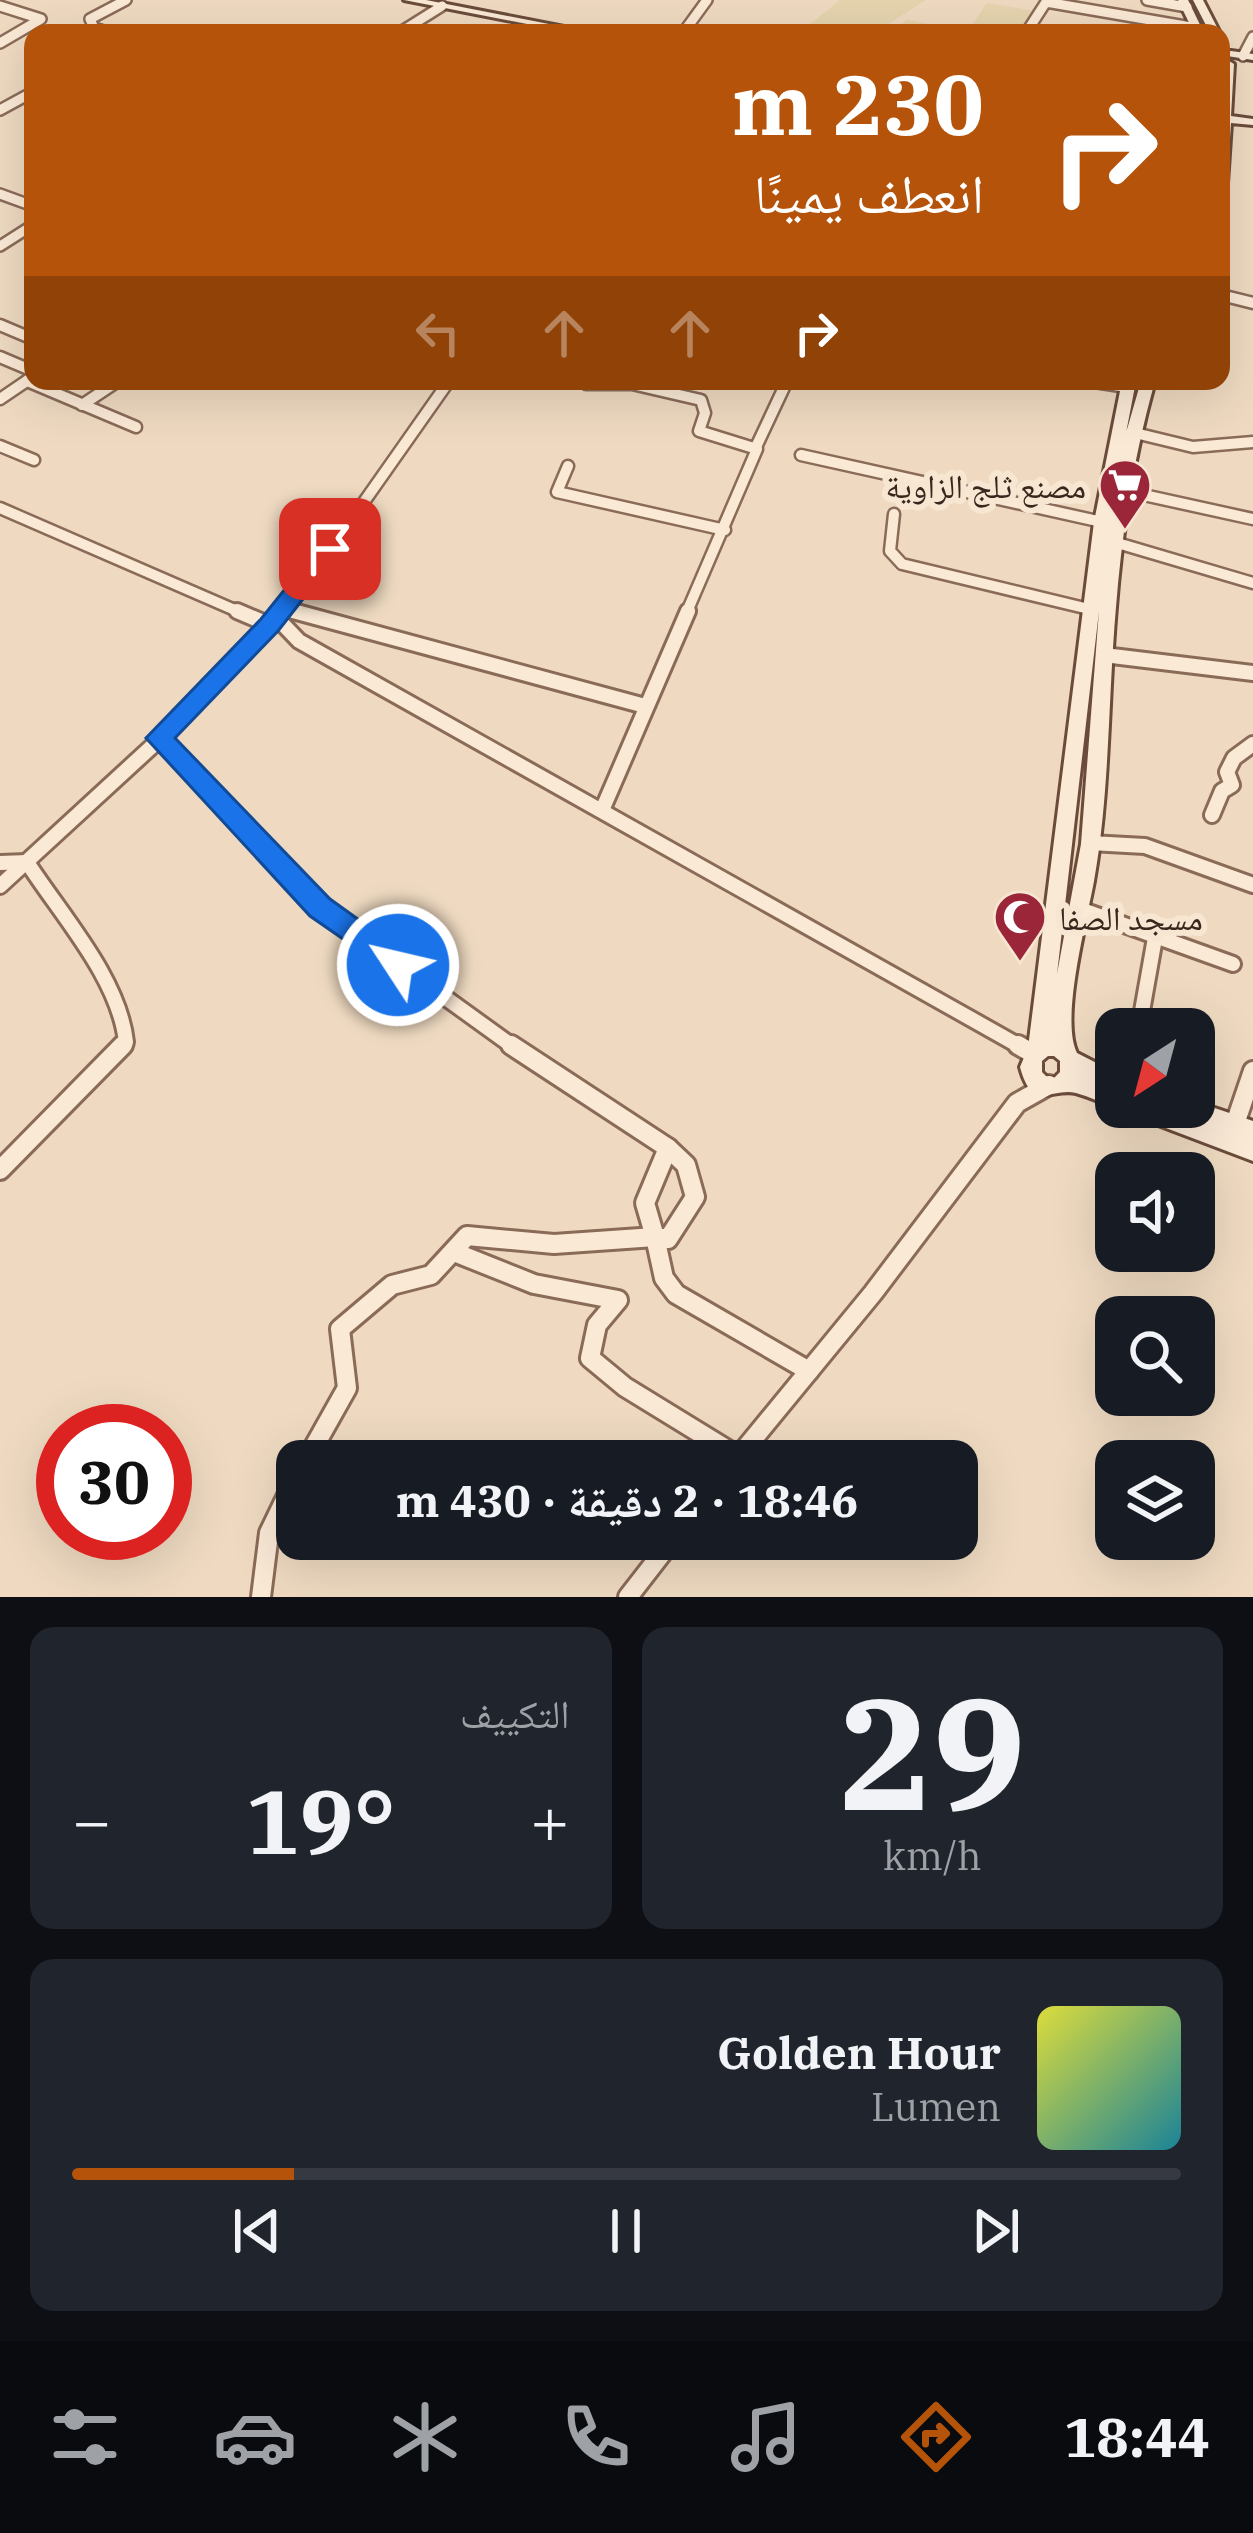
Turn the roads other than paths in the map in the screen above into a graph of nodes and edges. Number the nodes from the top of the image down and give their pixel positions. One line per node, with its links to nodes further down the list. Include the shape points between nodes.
1 (126, 0): 9 (street)
2 (409, 0): 7 (main road)
3 (1147, 0): 5 (street)
4 (1047, 1): 12 (street)
5 (1189, 2)
6 (0, 6): 8 (street, via 41,19)
7 (442, 6): 10 (street); 11 (main road)
8 (33, 24)
9 (92, 24)
10 (413, 24)
11 (541, 24)
12 (1163, 24)
13 (1253, 37): 16 (street)
14 (1, 43): 15 (street, via 11,46)
15 (0, 53)
16 (1233, 57)
17 (56, 390): 24 (street)
18 (104, 390): 24 (street)
19 (442, 390): 42 (street)
20 (658, 390): 29 (street, via 701,400 699,431)
21 (783, 390): 29 (street)
22 (1127, 390): 37 (main road)
23 (1145, 390): 26 (main road)
24 (82, 405): 25 (street)
25 (136, 428)
26 (1131, 432): 27 (street, via 1193,447); 33 (main road)
27 (1253, 442)
28 (0, 446): 31 (street)
29 (756, 447): 38 (street)
30 (801, 455): 37 (street)
31 (34, 460)
32 (568, 466): 38 (street, via 557,492)
33 (1121, 490): 36 (street); 39 (main road)
34 (0, 508): 42 (street)
35 (894, 514): 41 (street, via 890,551 902,565)
36 (1253, 519)
37 (1102, 522): 41 (main road)
38 (725, 530): 45 (street)
39 (1114, 542): 40 (street); 43 (main road)
40 (1253, 584)
41 (1093, 610): 59 (main road)
42 (276, 617): 45 (street); 46 (street); 48 (street, via 299,641)
43 (1104, 655): 44 (street); 50 (main road)
44 (1253, 673)
45 (645, 706): 48 (street)
46 (160, 738): 51 (street); 68 (street, via 320,908)
47 (1253, 745): 49 (street, via 1234,758 1232,785)
48 (604, 808): 59 (street)
49 (1212, 814)
50 (1090, 844): 54 (street, via 1145,846); 55 (main road)
51 (26, 862): 52 (street); 53 (street); 70 (street, via 128,1033)
52 (0, 863)
53 (0, 886)
54 (1253, 886)
55 (1081, 909): 56 (street); 60 (main road)
56 (1155, 938): 57 (street); 58 (street)
57 (1233, 964)
58 (1143, 1008)
59 (1033, 1058): 60 (main road); 60 (main road); 64 (street)
60 (1063, 1069): 62 (main road); 63 (main road); 64 (street)
61 (1253, 1071): 67 (street)
62 (1095, 1077)
63 (1095, 1087)
64 (1017, 1103): 73 (street)
65 (1215, 1118): 67 (main road)
66 (1193, 1128): 69 (main road)
67 (1244, 1128)
68 (668, 1148): 71 (street, via 643,1203); 71 (street, via 686,1166 694,1197 668,1239)
69 (1253, 1150)
70 (0, 1170)
71 (655, 1237): 72 (street, via 554,1244 466,1237); 73 (street, via 676,1294)
72 (454, 1252): 74 (street, via 430,1276 392,1285 340,1329 347,1388); 75 (street, via 522,1280 618,1300 597,1325 590,1358 611,1380)
73 (809, 1371): 76 (street)
74 (318, 1440)
75 (718, 1440)
76 (753, 1440)
77 (276, 1516): 79 (street)
78 (657, 1560): 80 (street)
79 (260, 1597)
80 (628, 1597)

